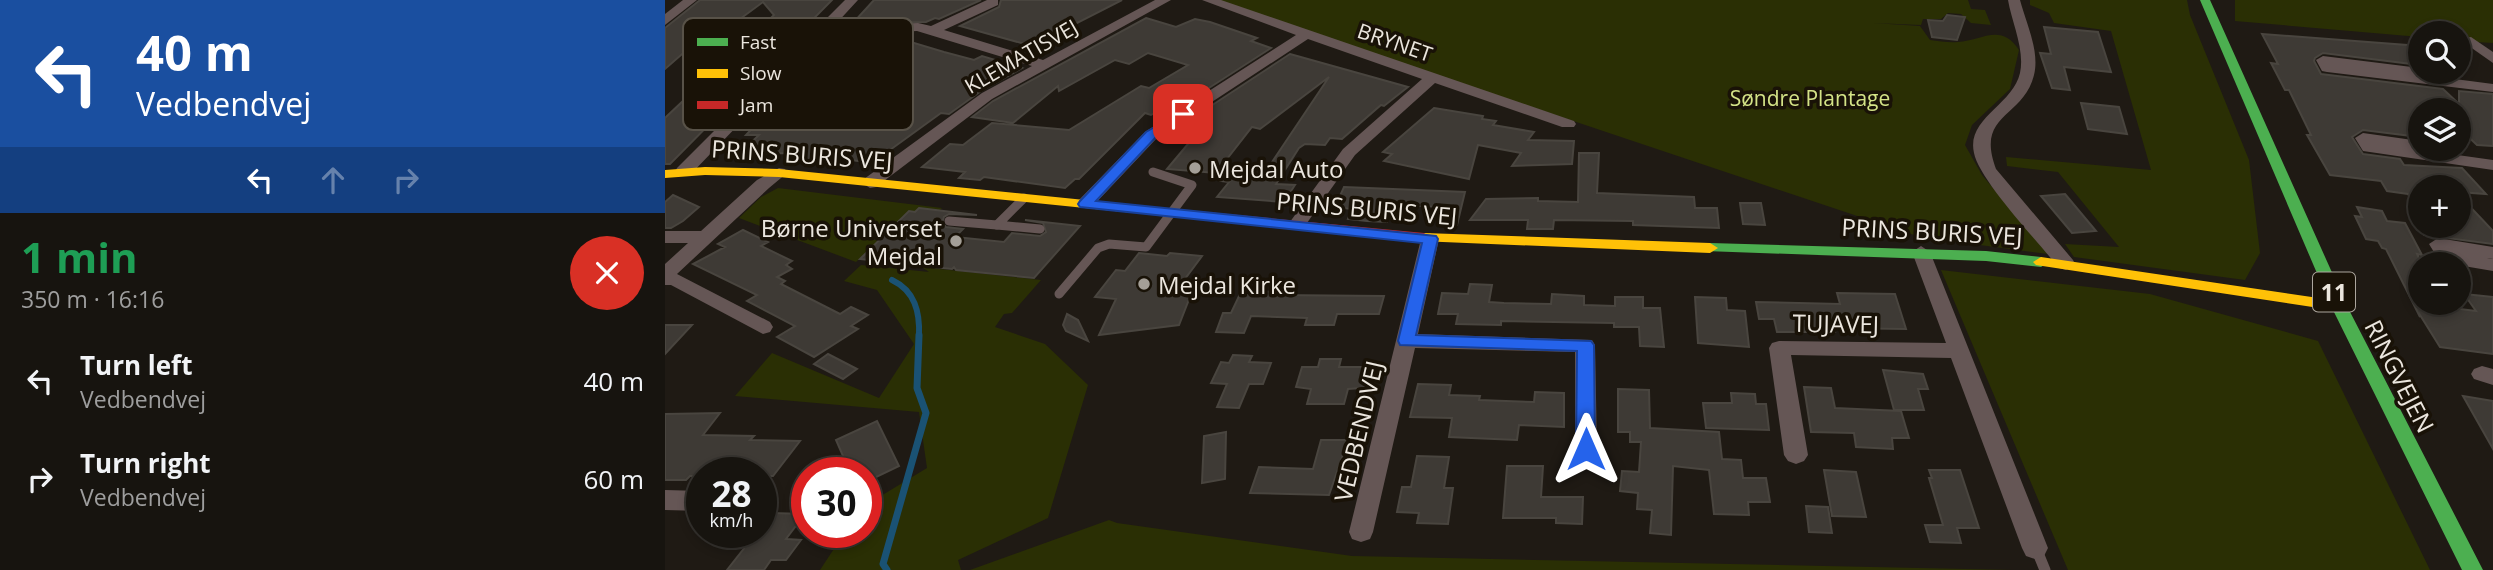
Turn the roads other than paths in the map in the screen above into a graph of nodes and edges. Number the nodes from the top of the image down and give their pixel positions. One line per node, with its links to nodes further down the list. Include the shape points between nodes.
1 (691, 0): 9 (street)
2 (852, 0): 8 (street)
3 (1165, 0): 15 (street, KLEMATISVEJ)
4 (1209, 0): 12 (street, BRYNET)
5 (2014, 0): 48 (street, PRINS BURIS VEJ, via 2028,64 2026,78 2021,90 1986,126 1980,138 1981,156)
6 (993, 2): 11 (street)
7 (2208, 3): 52 (street, RINGVEJEN / 11)
8 (835, 18)
9 (665, 21)
10 (913, 27): 11 (street)
11 (932, 32): 15 (street)
12 (1306, 34): 17 (street, BRYNET); 37 (street, via 1151,135)
13 (2471, 41): 14 (street)
14 (2493, 59)
15 (1044, 65): 35 (street, KLEMATISVEJ, via 987,96)
16 (2408, 70): 18 (street, via 2323,60 2327,68)
17 (1432, 78): 23 (street, BRYNET); 41 (street, via 1349,152)
18 (2408, 78)
19 (2471, 79): 20 (street)
20 (2493, 82)
21 (2460, 84): 22 (street)
22 (2493, 88)
23 (1567, 124)
24 (724, 130): 31 (street)
25 (2408, 144): 26 (street, via 2363,138 2369,148)
26 (2408, 153)
27 (2471, 153): 28 (street)
28 (2493, 156)
29 (2464, 161): 30 (street)
30 (2493, 165)
31 (683, 172): 33 (street, PRINS BURIS VEJ); 34 (street, PRINS BURIS VEJ)
32 (1153, 172): 38 (lane, via 1192,185)
33 (779, 173): 35 (street, PRINS BURIS VEJ); 44 (street)
34 (665, 174)
35 (870, 183): 36 (street, PRINS BURIS VEJ)
36 (1024, 198): 37 (street, PRINS BURIS VEJ); 40 (lane)
37 (1085, 204): 38 (street, PRINS BURIS VEJ)
38 (1171, 213): 41 (street, PRINS BURIS VEJ); 51 (lane, via 1146,247 1109,244 1097,248)
39 (949, 220): 40 (lane)
40 (997, 225): 42 (lane)
41 (1296, 226): 45 (street, PRINS BURIS VEJ)
42 (1040, 229)
43 (665, 237): 44 (street)
44 (705, 237): 50 (street)
45 (1430, 239): 46 (street, PRINS BURIS VEJ); 54 (street, VEDBENDVEJ)
46 (1921, 252): 48 (street, PRINS BURIS VEJ); 55 (street)
47 (2493, 253): 49 (street, via 2438,244 2447,258)
48 (2066, 264): 52 (street, PRINS BURIS VEJ)
49 (2493, 265)
50 (665, 276): 53 (street)
51 (1059, 294)
52 (2339, 306): 63 (street, RINGVEJEN / 11)
53 (763, 327)
54 (1406, 341): 56 (street, VEDBENDVEJ, via 1585,345); 60 (street, VEDBENDVEJ)
55 (1959, 351): 57 (street, TUJAVEJ, via 1779,348); 61 (street)
56 (1586, 449)
57 (1796, 456)
58 (665, 500): 59 (street)
59 (686, 501)
60 (1361, 532)
61 (2035, 548): 62 (lane)
62 (2045, 570)
63 (2473, 570)

